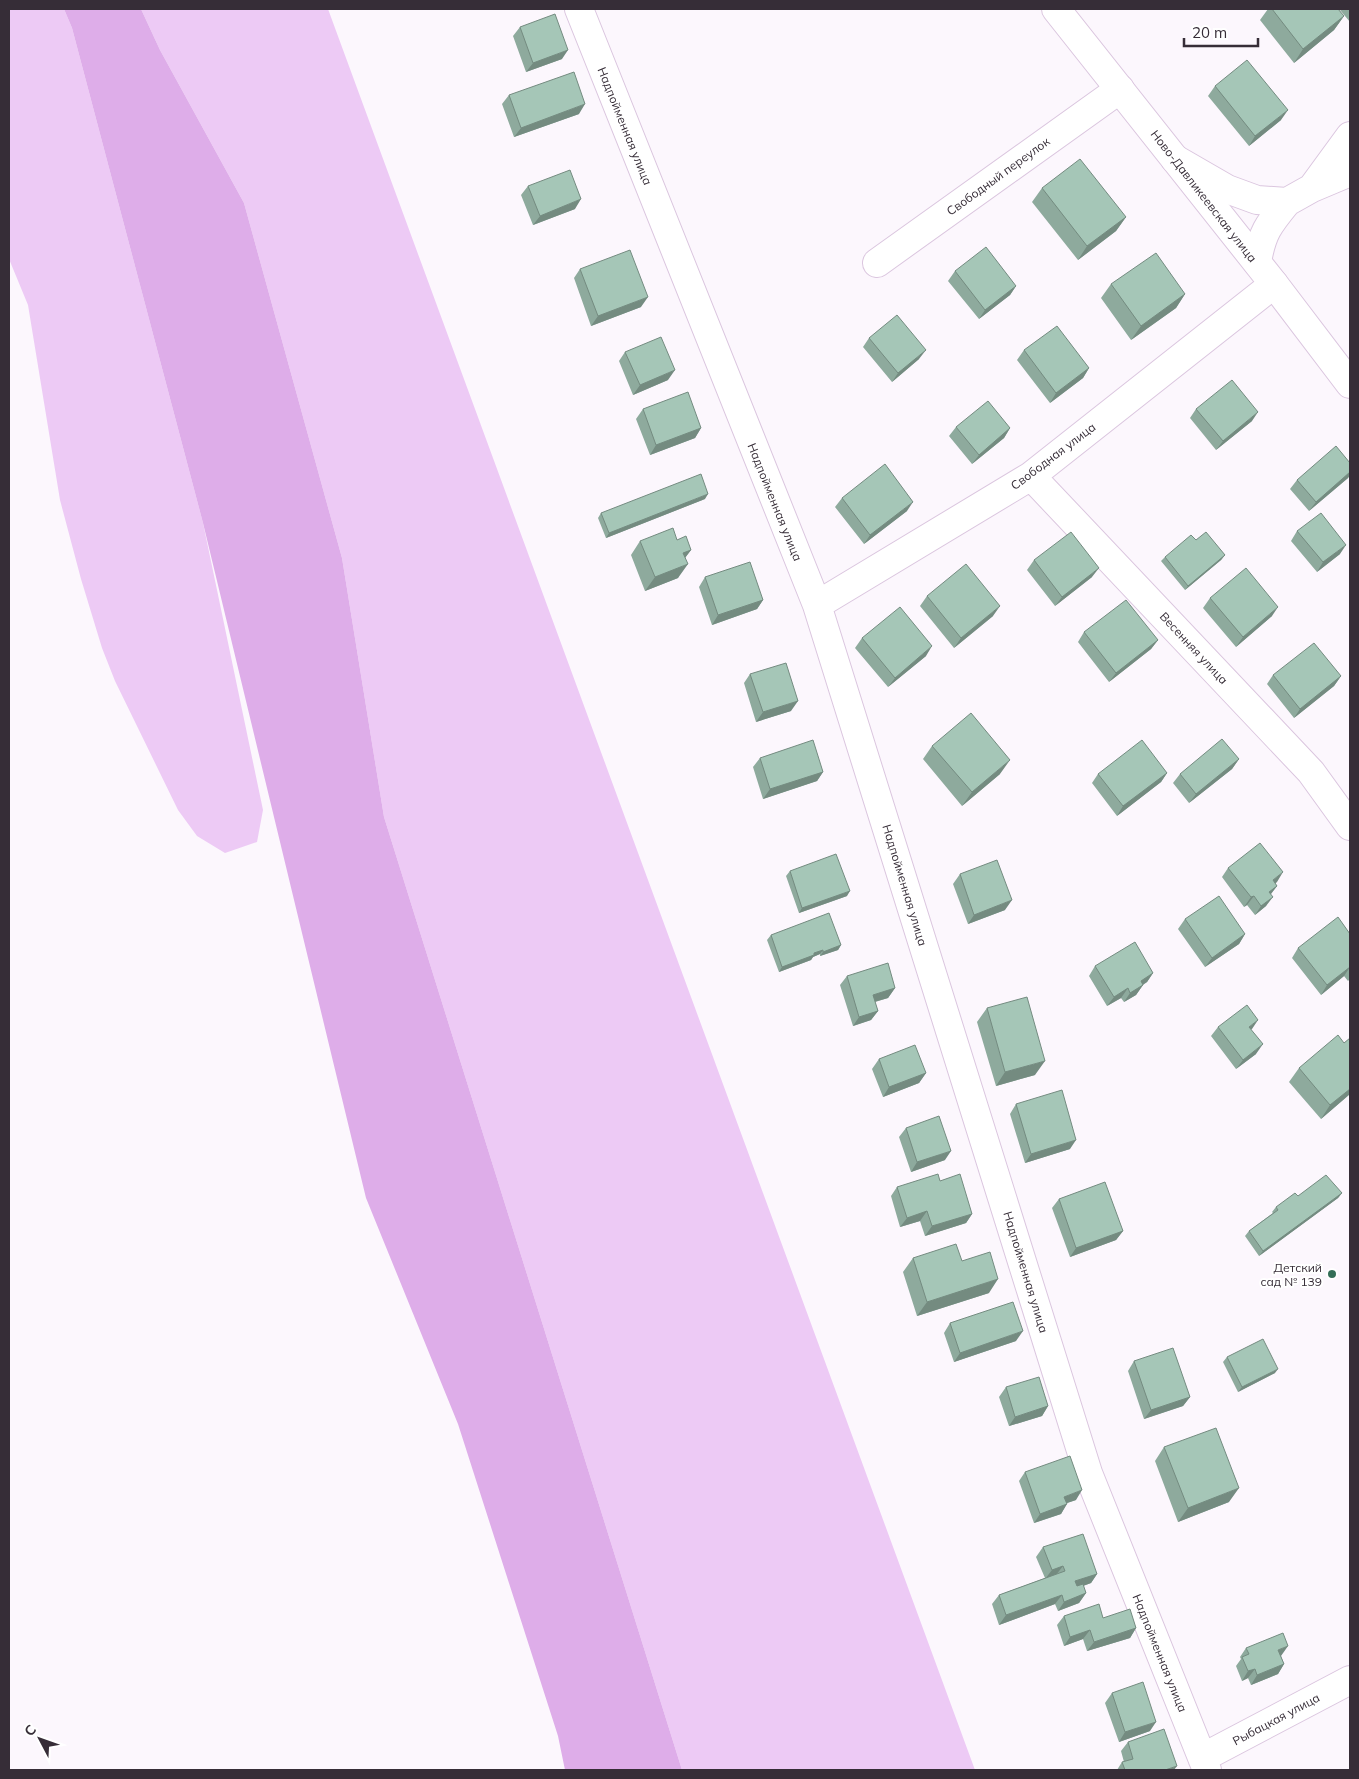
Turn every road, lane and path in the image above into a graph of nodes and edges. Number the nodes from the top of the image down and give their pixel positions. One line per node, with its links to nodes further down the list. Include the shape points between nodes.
1 (578, 9): 14 (street, Надпойменная улица)
2 (1056, 9): 3 (street, Ново-Давликеевская улица)
3 (1120, 89): 5 (street, Ново-Давликеевская улица); 10 (street, Свободный переулок)
4 (1350, 136): 7 (street)
5 (1174, 158): 8 (street, via 1227,189 1256,200); 9 (street, Ново-Давликеевская улица)
6 (1350, 172): 7 (street)
7 (1312, 188): 8 (street)
8 (1286, 202): 9 (street, via 1268,224)
9 (1257, 262): 11 (street, Ново-Давликеевская улица)
10 (877, 263)
11 (1274, 284): 12 (street, Ново-Давликеевская улица); 13 (street, Свободная улица)
12 (1350, 384)
13 (1031, 476): 14 (street, Свободная улица); 15 (street, Весенняя улица, via 1310,772)
14 (817, 605): 17 (street, Надпойменная улица, via 1088,1473)
15 (1350, 826)
16 (1350, 1680): 17 (street, Рыбацкая улица)
17 (1205, 1764)

